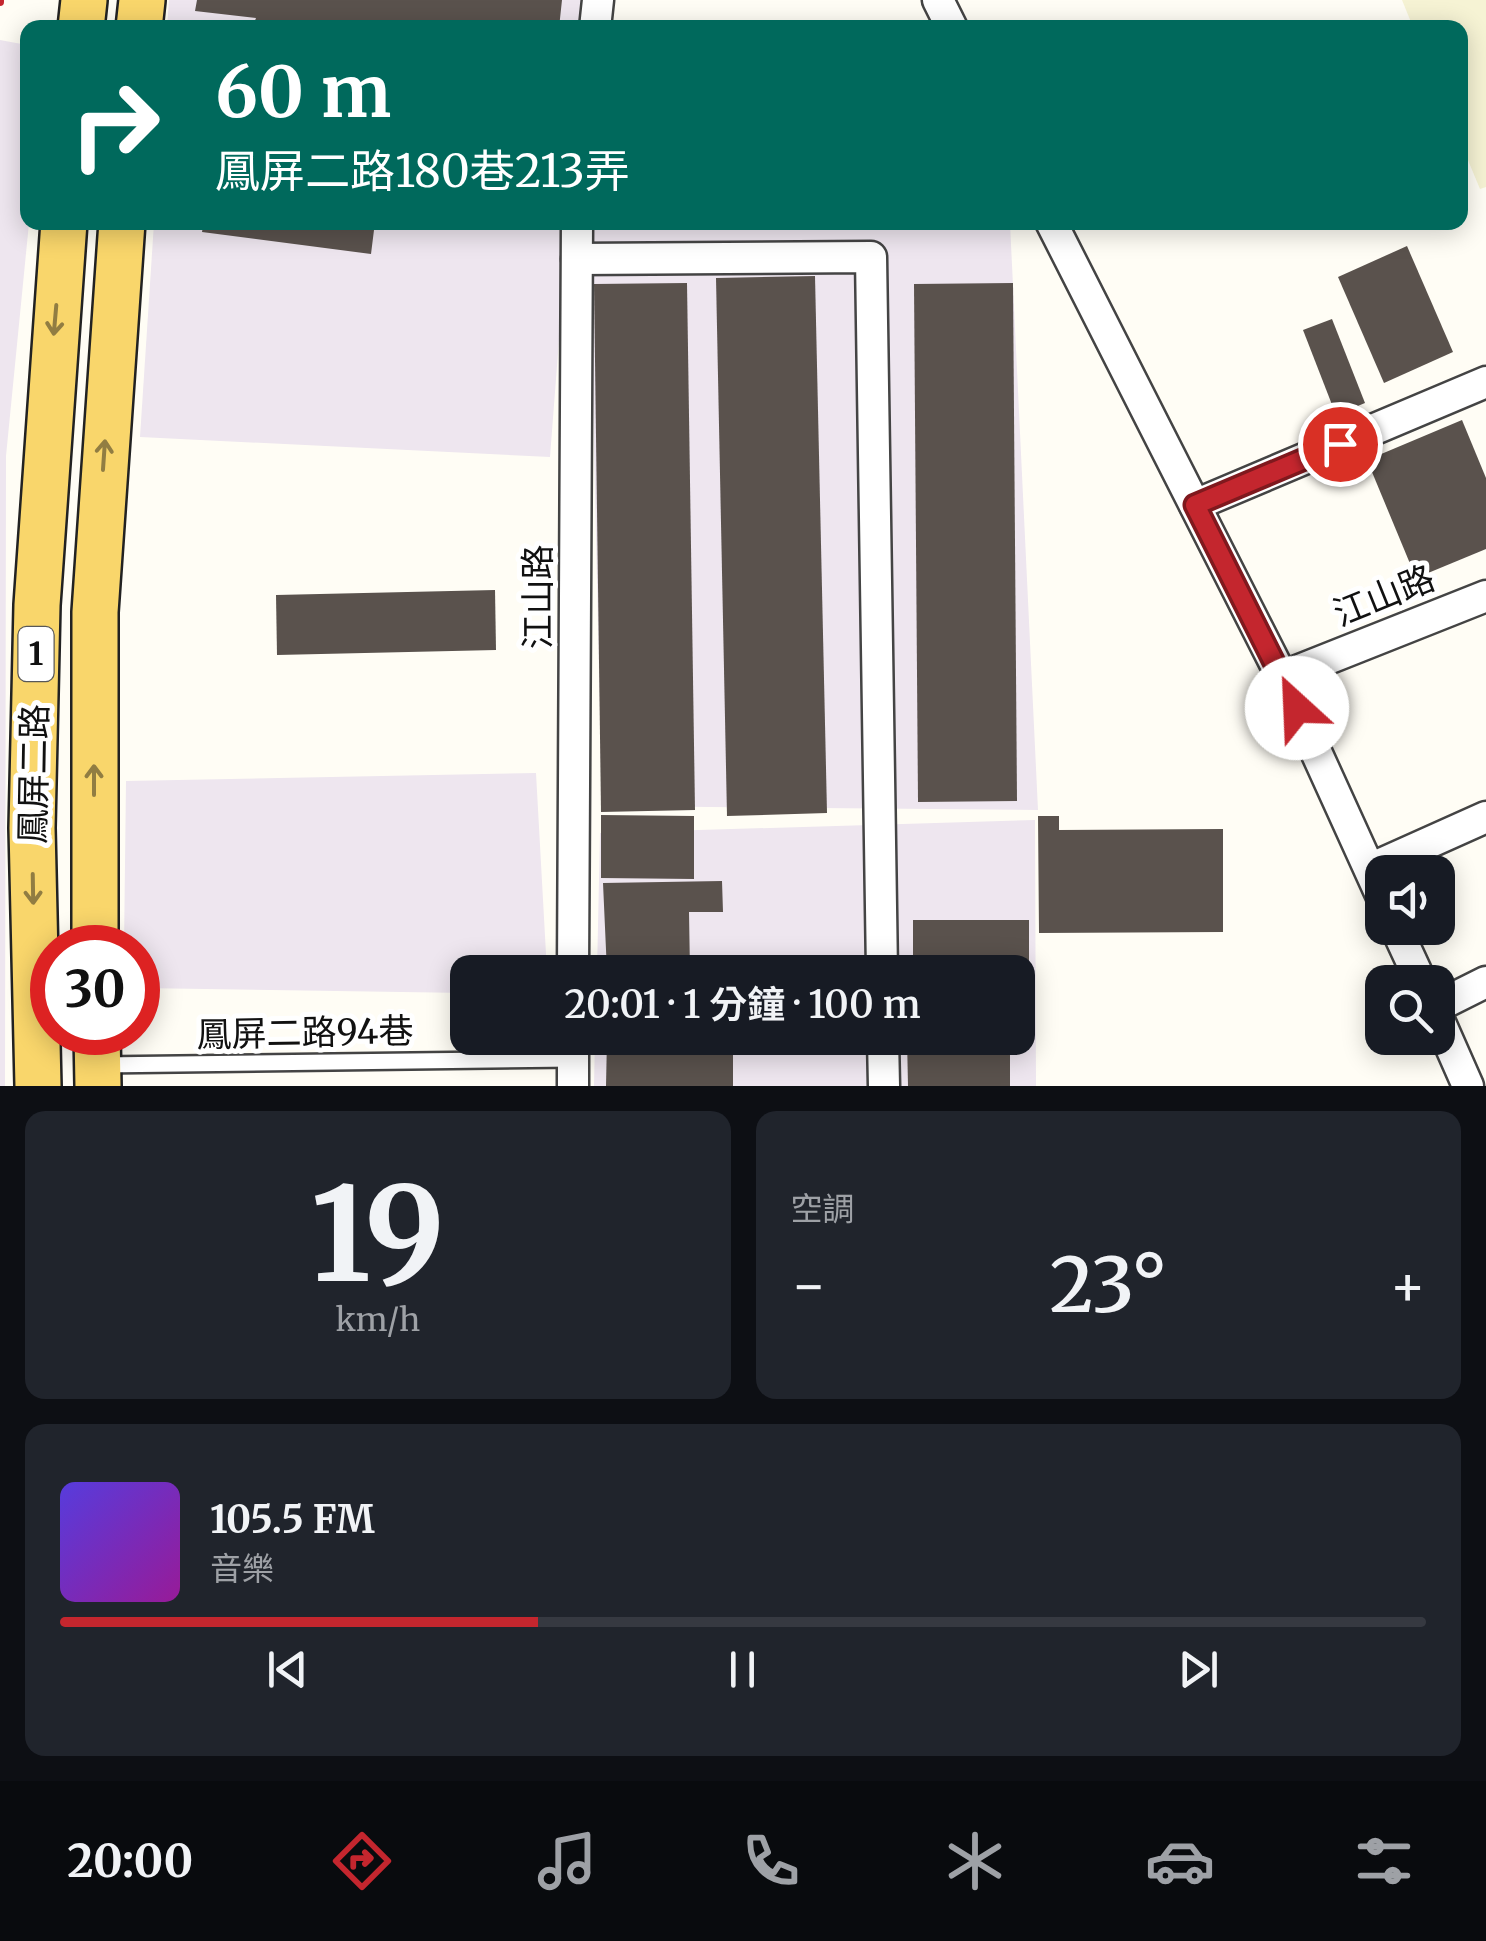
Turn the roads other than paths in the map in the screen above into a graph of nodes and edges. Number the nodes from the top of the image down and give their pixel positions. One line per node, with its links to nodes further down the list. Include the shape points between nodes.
1 (63, 230): 23 (main road, 鳳屏二路 / 1, one-way to 23, via 37,605 32,828)
2 (121, 230): 13 (main road, 鳳屏二路 / 1, one-way to 2, via 94,612)
3 (577, 230): 5 (street, 江山路)
4 (1055, 230): 7 (street)
5 (577, 258): 14 (street, 江山路); 15 (street, via 871,258)
6 (1486, 382): 7 (street)
7 (1195, 505): 9 (street)
8 (1486, 596): 9 (street, 江山路)
9 (1282, 676): 12 (street)
10 (1486, 817): 11 (street)
11 (1401, 855)
12 (1365, 858)
13 (96, 925)
14 (573, 955)
15 (882, 955)
16 (1486, 982): 17 (street)
17 (1455, 998)
18 (1455, 1047): 22 (street)
19 (883, 1055): 24 (street)
20 (97, 1061): 21 (lane, 鳳屏二路94巷)
21 (573, 1061)
22 (1473, 1078)
23 (38, 1086)
24 (884, 1086)

